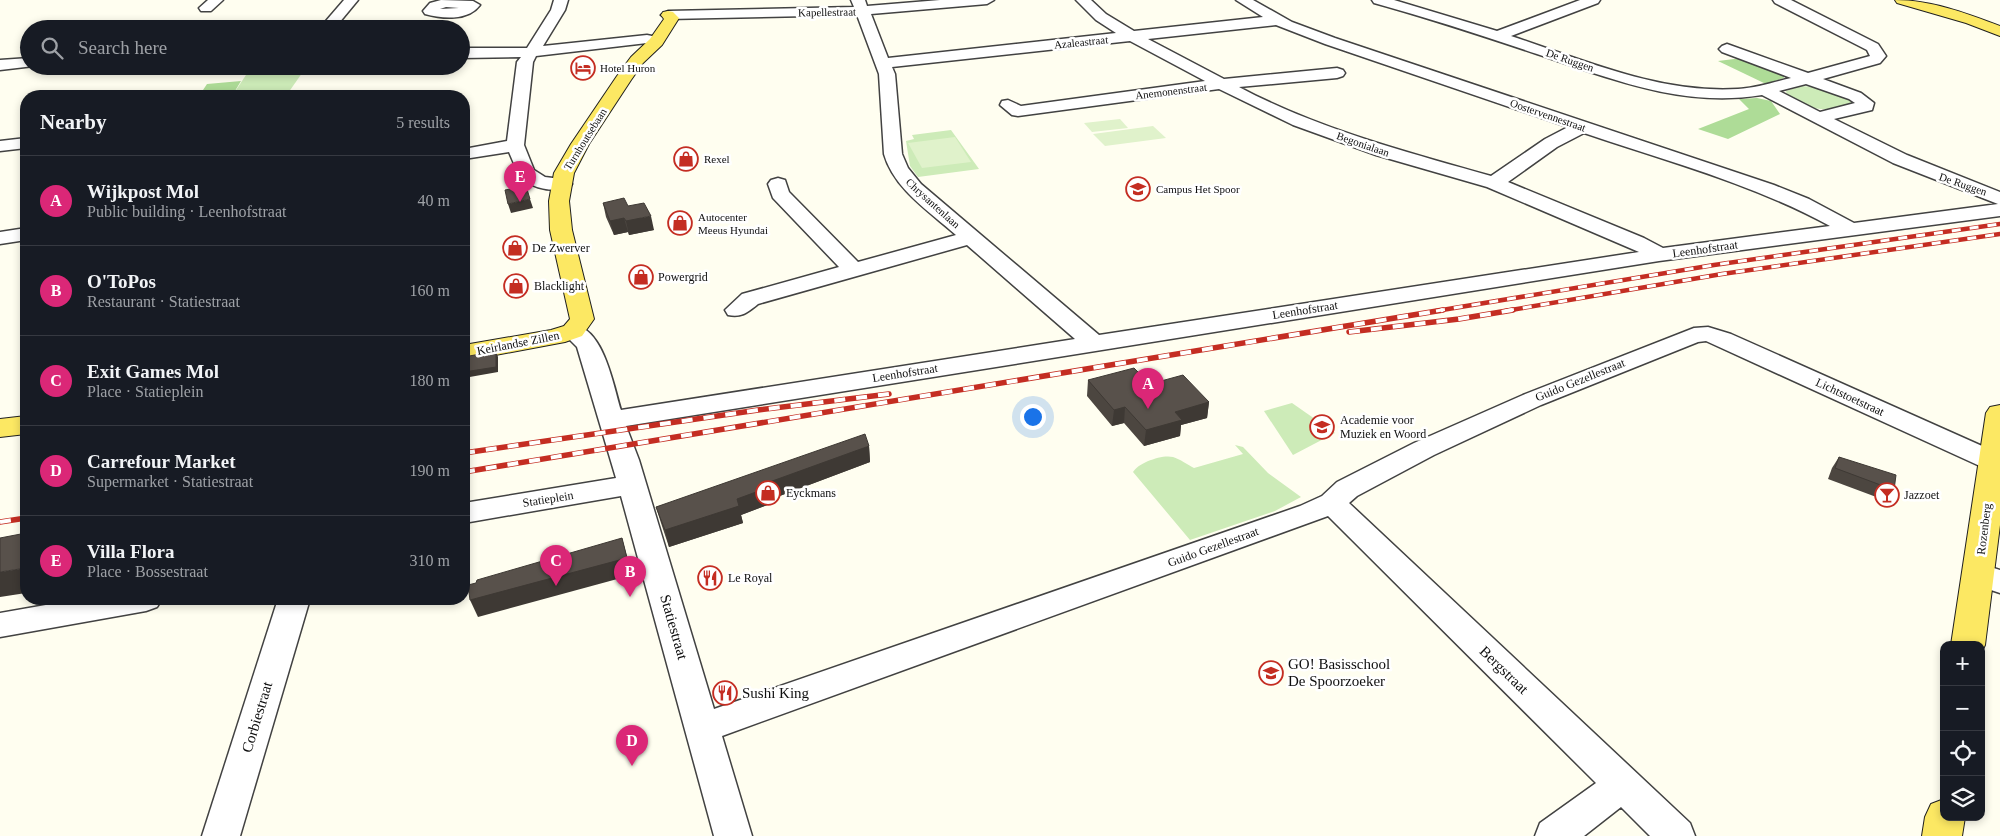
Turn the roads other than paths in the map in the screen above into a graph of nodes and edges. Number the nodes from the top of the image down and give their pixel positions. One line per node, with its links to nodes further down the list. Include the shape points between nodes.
1 (351, 0): 13 (street)
2 (561, 0): 19 (street)
3 (678, 0): 12 (main road, Turnhoutsebaan)
4 (987, 0): 11 (street, Kapellestraat)
5 (1082, 0): 16 (street, Begonialaan, via 1110,23)
6 (1243, 0): 14 (street, Oostervennestraat)
7 (1379, 0): 17 (street, De Ruggen)
8 (1593, 0): 17 (street)
9 (1780, 0): 27 (street, De Ruggen, via 1873,47 1878,56 1867,63)
10 (1902, 0): 15 (main road)
11 (860, 6): 12 (street, Kapellestraat); 23 (street, Chrysantenlaan)
12 (668, 14): 18 (main road, Turnhoutsebaan, via 660,19); 22 (main road, Turnhoutsebaan, via 672,18 656,42)
13 (334, 20)
14 (1279, 20): 16 (street, Azaleastraat); 32 (street, Oostervennestraat, via 1330,41)
15 (2000, 31)
16 (1134, 36): 23 (street, Azaleastraat); 28 (street, Begonialaan)
17 (1497, 36): 29 (street, De Ruggen, via 1616,76 1670,90 1721,94)
18 (647, 38): 19 (street); 22 (main road, Turnhoutsebaan)
19 (531, 52): 21 (street); 34 (street, via 525,62)
20 (1725, 53): 27 (street)
21 (470, 54)
22 (637, 60): 37 (main road, Turnhoutsebaan, via 580,144)
23 (883, 63): 44 (street, Chrysantenlaan, via 887,74 896,166 914,188)
24 (20, 64): 25 (street)
25 (0, 65)
26 (1336, 73): 28 (street, Anemonenstraat)
27 (1805, 79): 29 (street, De Ruggen); 31 (street, via 1866,103 1866,106)
28 (1222, 84): 30 (street, Anemonenstraat, via 1018,111); 39 (street, Begonialaan, via 1272,110 1322,130 1382,152)
29 (1764, 90): 31 (street, De Ruggen)
30 (1008, 105)
31 (1818, 117): 40 (street, De Ruggen, via 1900,159)
32 (1582, 127): 39 (street, via 1551,143); 42 (street, Oostervennestraat, via 1788,197)
33 (20, 144): 35 (street)
34 (515, 145): 36 (street); 37 (street, via 527,175 538,182)
35 (0, 146)
36 (470, 153)
37 (563, 179): 49 (main road, Turnhoutsebaan, via 559,201 560,230 582,318)
38 (778, 184): 47 (street, via 780,194)
39 (1494, 184): 46 (street, Begonialaan, via 1636,242)
40 (2000, 198)
41 (2000, 210): 42 (street, Leenhofstraat)
42 (1852, 230): 46 (street, Leenhofstraat)
43 (20, 235): 45 (street)
44 (971, 237): 47 (street); 51 (street, Chrysantenlaan)
45 (0, 238)
46 (1659, 255): 51 (street, Leenhofstraat)
47 (854, 270): 48 (street, via 750,299)
48 (736, 310)
49 (572, 331): 52 (main road, Keirlandse Zillen, via 556,337); 54 (street, via 588,345)
50 (1708, 334): 57 (street, Lichtstoetstraat); 59 (street, Guido Gezellestraat, via 1694,335 1532,400 1384,468 1347,489)
51 (1094, 343): 54 (street, Leenhofstraat)
52 (470, 352)
53 (2000, 413): 57 (main road, Rozenberg)
54 (611, 420): 58 (street, Statiestraat)
55 (20, 426): 56 (main road)
56 (0, 428)
57 (1992, 461): 61 (main road, Rozenberg)
58 (632, 485): 60 (street, Statieplein); 66 (street, Statiestraat)
59 (1332, 503): 66 (street, Guido Gezellestraat); 67 (street, Bergstraat)
60 (470, 512)
61 (1989, 578): 65 (main road, Rozenberg)
62 (112, 605): 64 (street)
63 (292, 605): 70 (street, Corbiestraat)
64 (0, 625)
65 (1969, 641)
66 (703, 728): 69 (street, Statiestraat)
67 (1623, 784): 71 (street); 72 (street, Bergstraat)
68 (1944, 821): 73 (main road)
69 (724, 832)
70 (221, 836)
71 (1554, 836)
72 (1676, 836)
73 (1942, 836)

